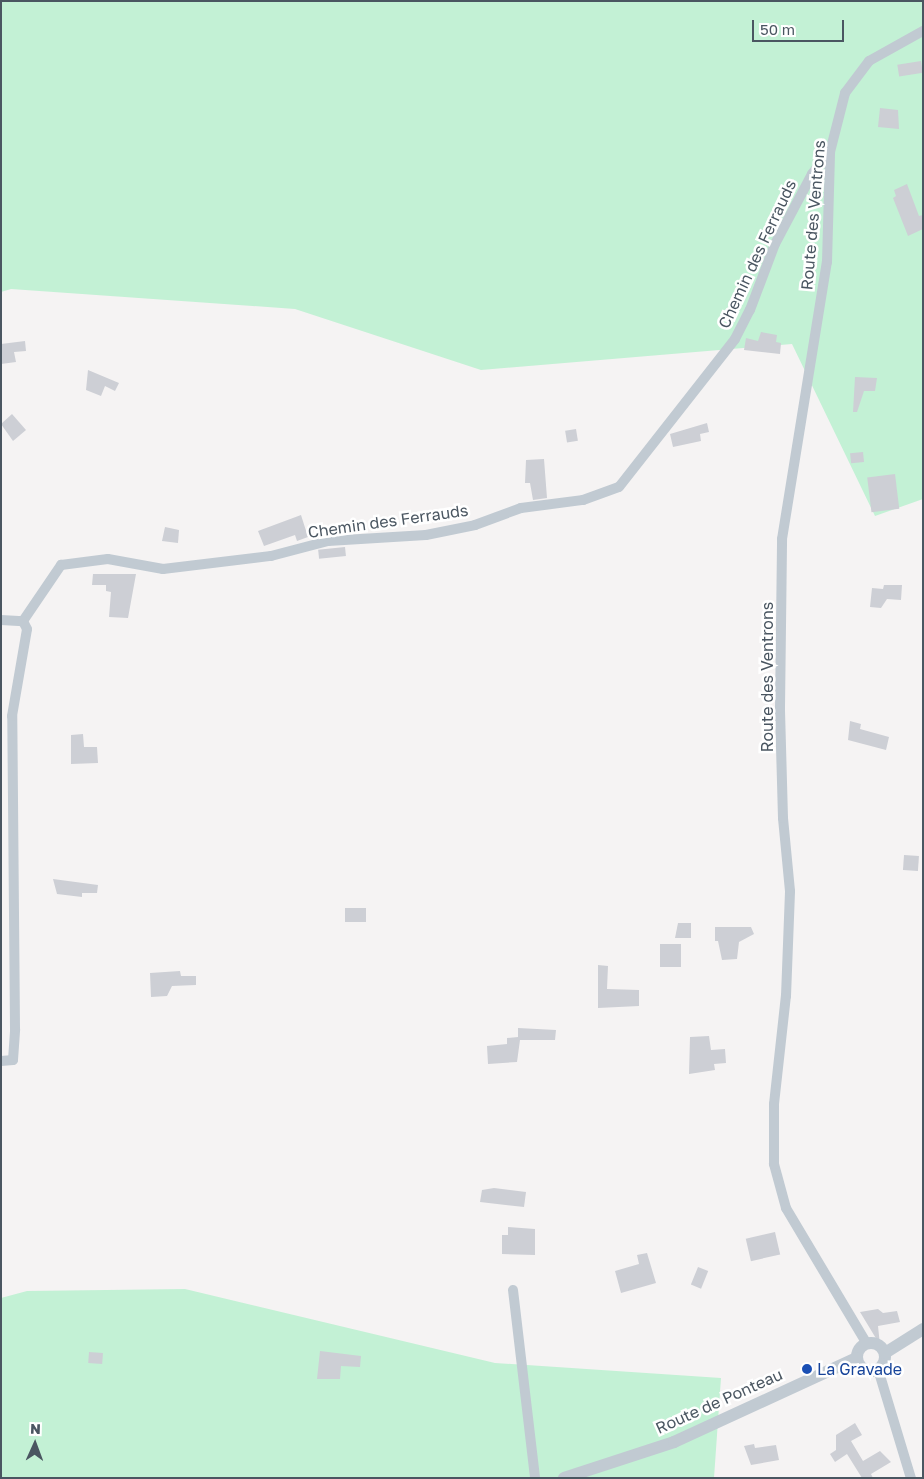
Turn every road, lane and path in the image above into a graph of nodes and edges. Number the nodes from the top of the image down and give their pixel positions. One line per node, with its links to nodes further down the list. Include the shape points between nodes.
1 (923, 31): 2 (street, Route des Ventrons, via 869,61 844,93)
2 (830, 152): 4 (street, Chemin des Ferrauds, via 812,174 775,244 750,310 734,339 619,487 583,500 521,508 476,525 426,535 328,541 271,556 163,569 108,559 61,565); 8 (street, Route des Ventrons, via 827,262 782,539 780,708 783,818 790,890 786,996 774,1104 774,1164 786,1208)
3 (1, 620): 4 (street)
4 (23, 621): 5 (street, via 27,629 12,716 15,1028 13,1060)
5 (1, 1061)
6 (513, 1290): 12 (street)
7 (923, 1329): 9 (street)
8 (867, 1344): 9 (street, via 876,1344); 10 (street)
9 (884, 1353): 11 (street, via 885,1360)
10 (857, 1358): 11 (street, via 865,1370); 13 (street, Route de Ponteau, via 674,1442)
11 (878, 1370): 14 (street)
12 (535, 1478)
13 (564, 1478)
14 (911, 1478)

